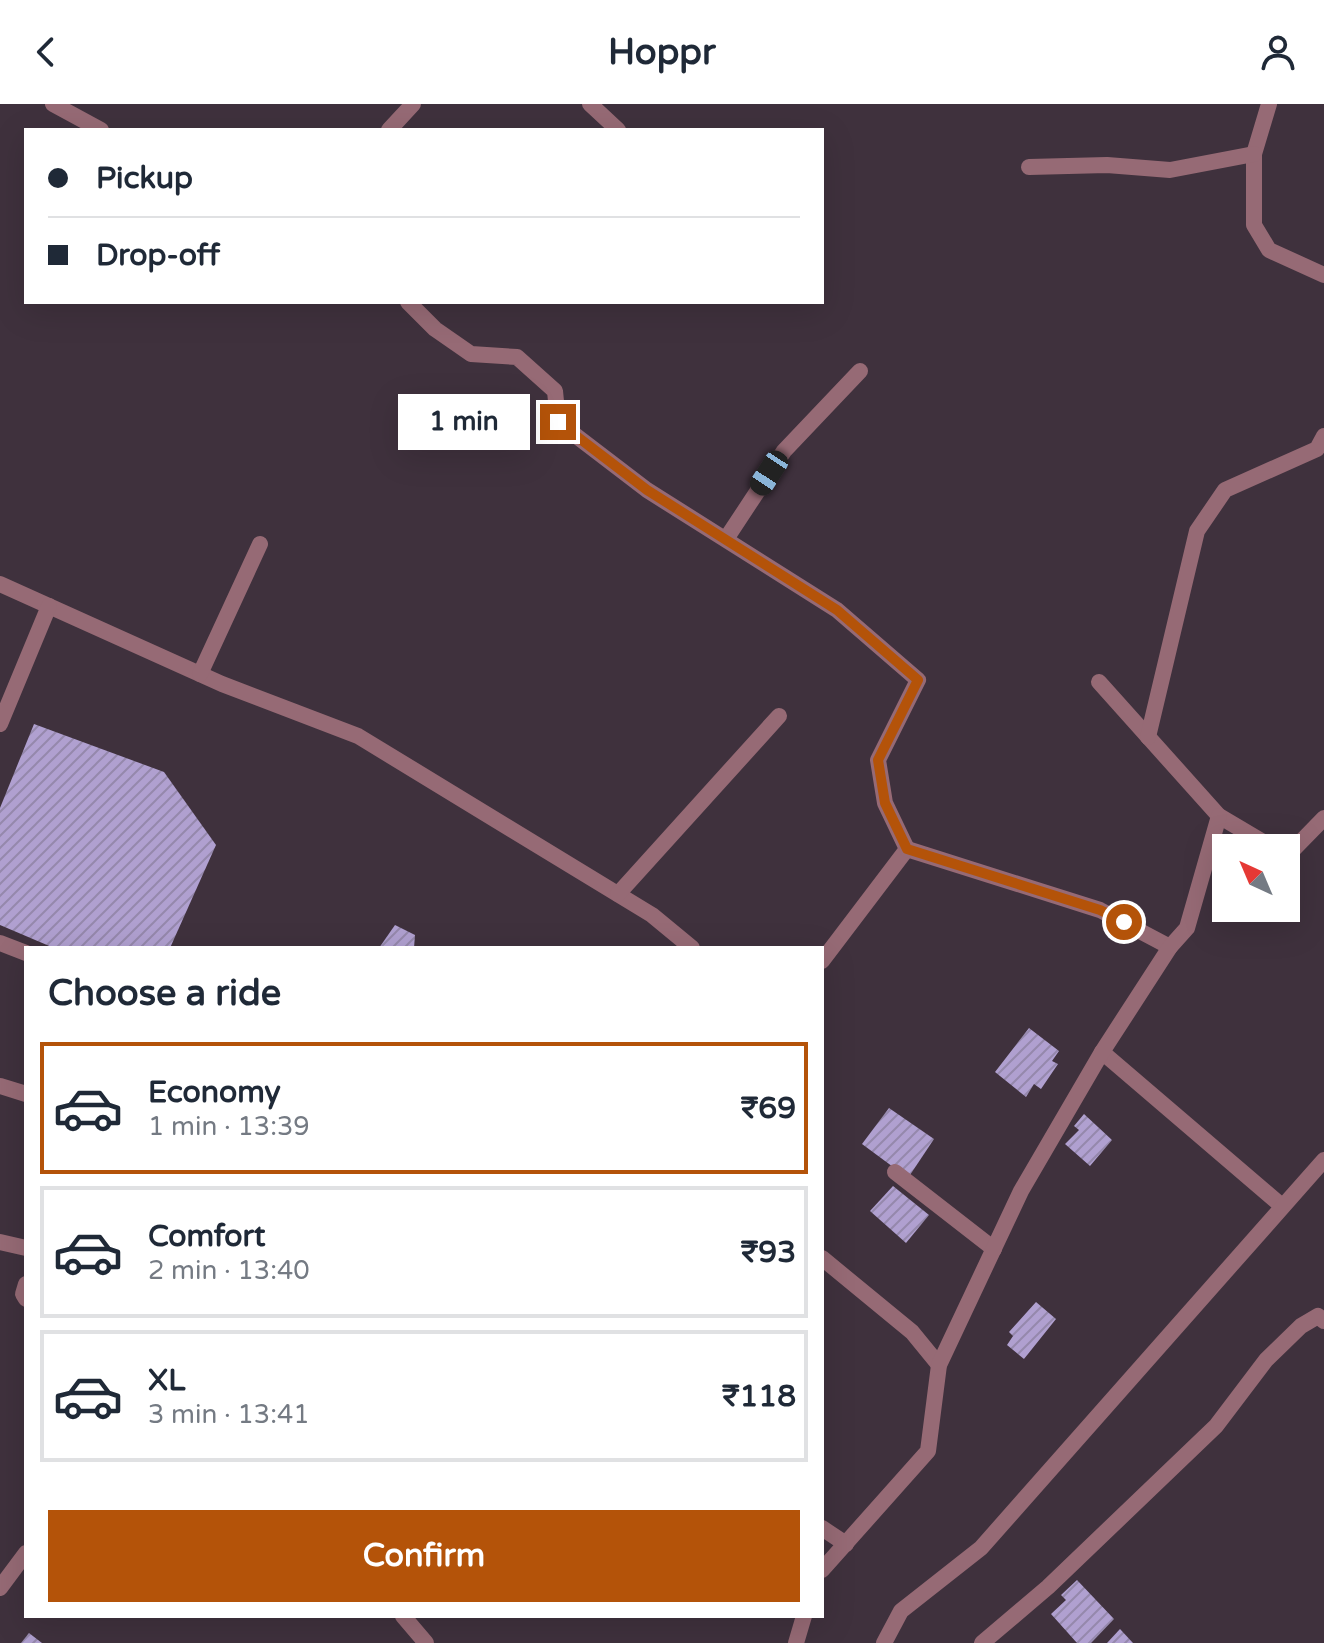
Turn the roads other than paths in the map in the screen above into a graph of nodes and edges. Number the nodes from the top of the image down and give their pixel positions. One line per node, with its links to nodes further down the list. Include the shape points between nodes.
1 (53, 104): 5 (street)
2 (413, 104): 6 (street)
3 (590, 104): 7 (street)
4 (1269, 104): 8 (street)
5 (97, 128)
6 (391, 128)
7 (616, 128)
8 (1254, 154): 9 (street, via 1170,170); 10 (street, via 1254,225 1269,250)
9 (1029, 167)
10 (1324, 275)
11 (410, 304): 14 (street, via 471,354 517,357 555,391 558,422 647,490)
12 (860, 371): 14 (street, via 784,451)
13 (1324, 436): 22 (street, via 1317,449 1225,490 1197,531)
14 (726, 539): 27 (street, via 837,610 918,680 878,760 885,803)
15 (260, 544): 18 (street)
16 (0, 584): 17 (street)
17 (49, 606): 18 (street); 21 (street)
18 (200, 674): 28 (street, via 358,736)
19 (1099, 682): 22 (street)
20 (779, 716): 28 (street)
21 (0, 724)
22 (1148, 737): 23 (street)
23 (1219, 816): 25 (street); 31 (street, via 1187,928)
24 (1324, 818): 26 (street)
25 (1248, 834)
26 (1300, 843)
27 (907, 849): 31 (street, via 1100,910); 33 (street)
28 (618, 894): 30 (street)
29 (0, 943): 32 (street)
30 (690, 946)
31 (1170, 947): 34 (street)
32 (24, 952)
33 (824, 958)
34 (1102, 1052): 39 (street); 42 (street, via 1021,1191)
35 (0, 1086): 36 (street)
36 (24, 1093)
37 (1324, 1160): 39 (street)
38 (895, 1172): 42 (street)
39 (1282, 1206): 55 (street, via 981,1548 901,1611)
40 (0, 1242): 41 (street)
41 (24, 1248)
42 (994, 1249): 45 (street)
43 (824, 1260): 45 (street, via 912,1332)
44 (1324, 1321): 56 (street, via 1318,1316 1301,1326 1266,1360 1216,1426)
45 (939, 1365): 47 (street, via 928,1451)
46 (824, 1529): 47 (street)
47 (846, 1544): 49 (street)
48 (24, 1556): 50 (street)
49 (824, 1568)
50 (0, 1588)
51 (405, 1618): 53 (street)
52 (803, 1618): 54 (street)
53 (426, 1643)
54 (796, 1643)
55 (884, 1643)
56 (982, 1643)

